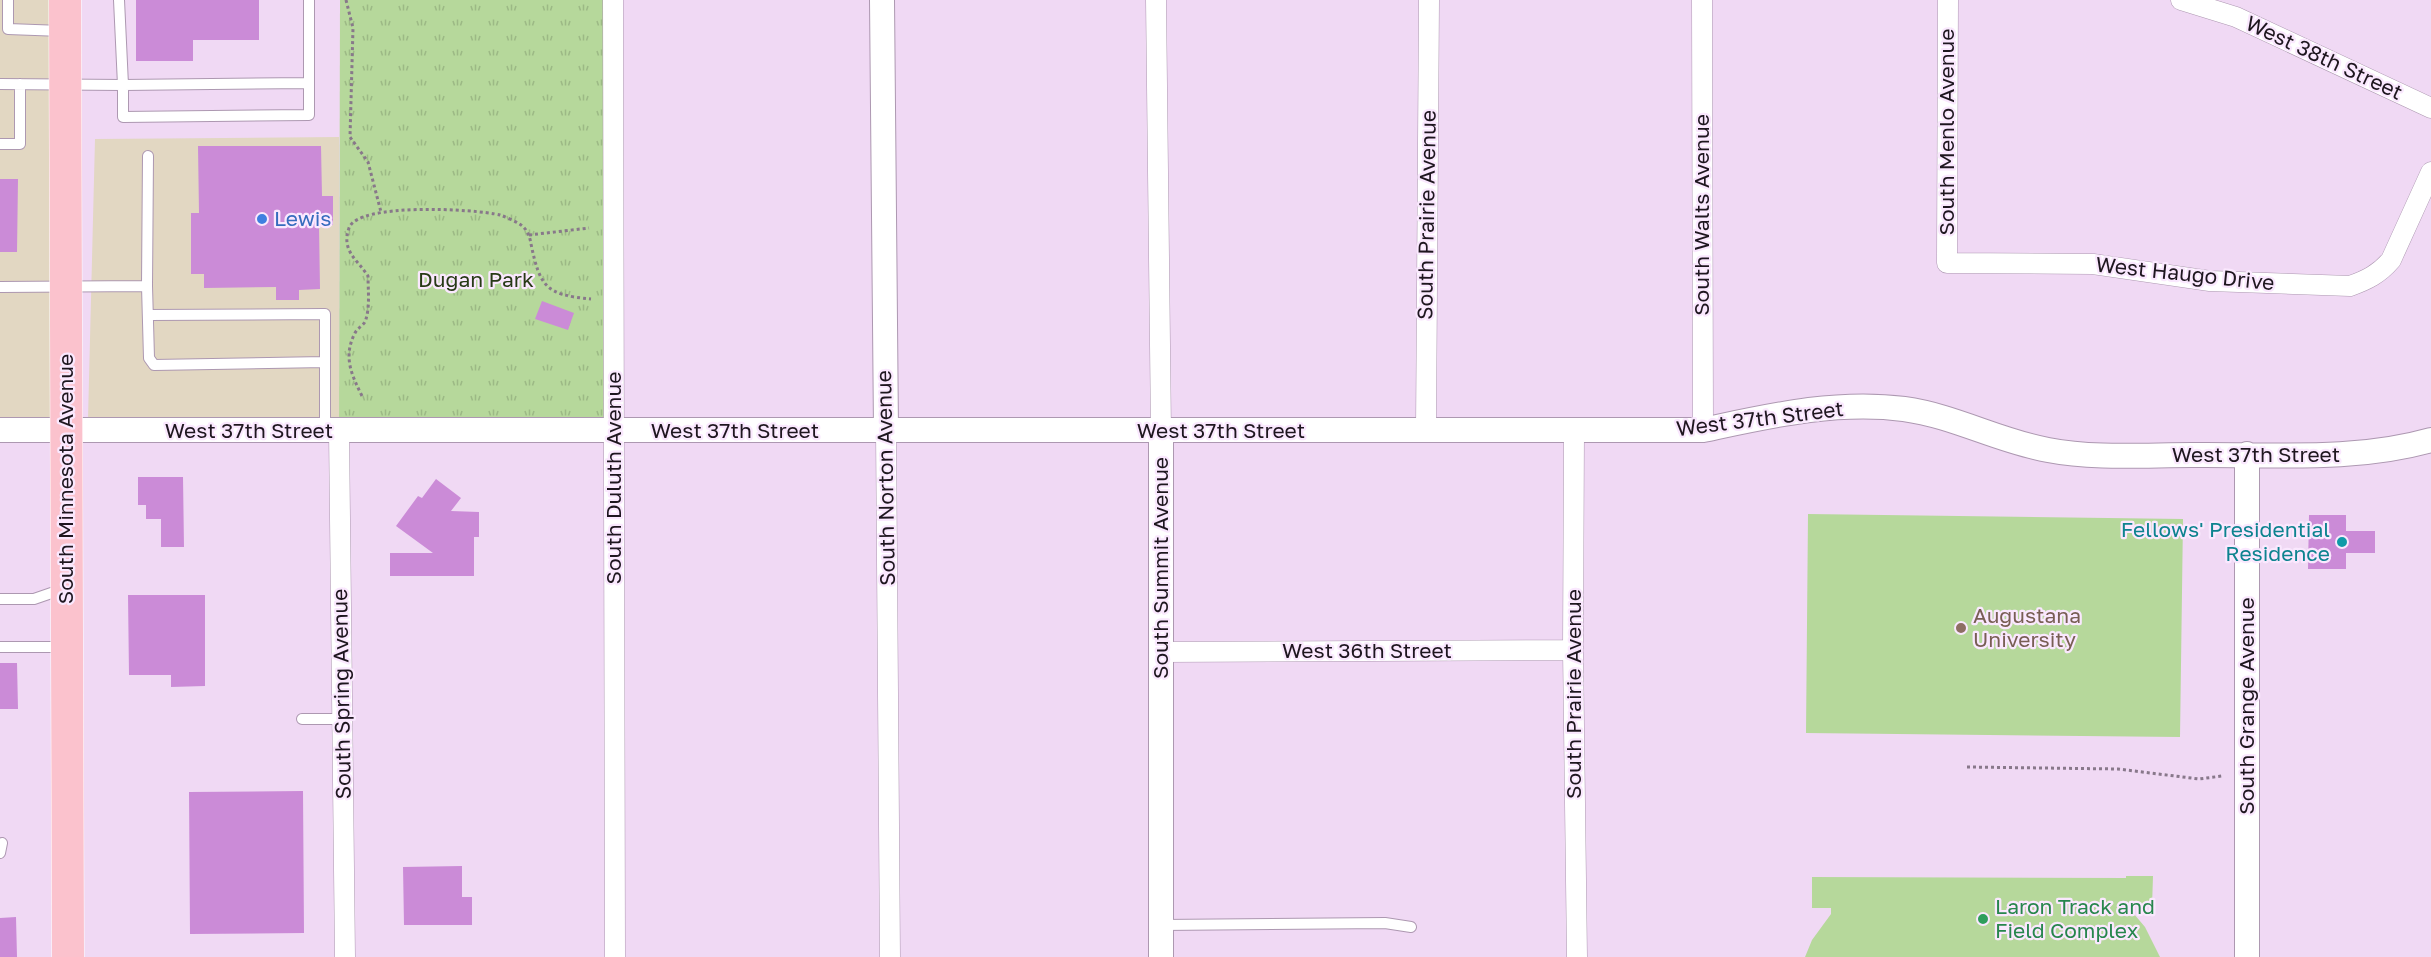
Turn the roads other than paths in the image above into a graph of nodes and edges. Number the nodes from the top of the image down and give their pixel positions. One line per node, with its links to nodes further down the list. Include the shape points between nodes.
1 (65, 0): 13 (main road, South Minnesota Avenue)
2 (119, 0): 19 (lane)
3 (309, 0): 15 (lane)
4 (613, 0): 36 (street, South Duluth Avenue)
5 (882, 0): 32 (street, South Norton Avenue)
6 (1156, 0): 37 (street, South Summit Avenue)
7 (1429, 0): 33 (street, South Prairie Avenue)
8 (1702, 0): 34 (street, South Walts Avenue)
9 (1948, 0): 24 (street, South Menlo Avenue)
10 (2181, 0): 12 (street, West 38th Street)
11 (6, 5): 14 (lane)
12 (2237, 9): 20 (street, West 38th Street)
13 (65, 31): 14 (lane); 18 (main road, South Minnesota Avenue)
14 (4, 32)
15 (309, 83): 19 (lane); 19 (lane, via 309,115 123,117)
16 (0, 84): 17 (lane)
17 (20, 84): 18 (lane); 21 (lane, via 21,144)
18 (65, 84): 19 (lane); 25 (main road, South Minnesota Avenue)
19 (123, 86)
20 (2431, 108)
21 (0, 144)
22 (147, 156): 26 (lane)
23 (2431, 172): 24 (street, West Haugo Drive, via 2391,260 2381,271 2350,286 2210,281 2092,264)
24 (1947, 263)
25 (66, 286): 26 (lane); 27 (lane); 31 (main road, South Minnesota Avenue)
26 (147, 286): 28 (lane)
27 (0, 287)
28 (147, 315): 29 (lane, via 149,358 154,365); 29 (lane, via 325,314)
29 (325, 362): 35 (lane)
30 (0, 430): 31 (street, West 37th Street)
31 (66, 430): 35 (street, West 37th Street); 41 (main road, South Minnesota Avenue)
32 (886, 430): 36 (street, West 37th Street); 37 (street, West 37th Street); 54 (street, South Norton Avenue)
33 (1426, 430): 37 (street, West 37th Street); 38 (street, West 37th Street)
34 (1703, 430): 38 (street, West 37th Street); 40 (street, West 37th Street, via 1786,412 1864,406 1941,416 2003,440 2051,451 2109,455)
35 (332, 431): 36 (street, West 37th Street); 48 (street, South Spring Avenue)
36 (614, 431): 53 (street, South Duluth Avenue)
37 (1161, 431): 46 (street, South Summit Avenue)
38 (1574, 432): 45 (street, South Prairie Avenue)
39 (2431, 440): 40 (street, West 37th Street, via 2398,450 2349,455)
40 (2247, 454): 57 (street, South Grange Avenue)
41 (66, 588): 42 (lane, via 34,599); 44 (main road, South Minnesota Avenue)
42 (0, 599)
43 (0, 647): 44 (lane)
44 (66, 647): 51 (main road, South Minnesota Avenue)
45 (1573, 650): 46 (street, West 36th Street); 56 (street, South Prairie Avenue)
46 (1161, 652): 49 (street, South Summit Avenue)
47 (302, 719): 48 (lane)
48 (342, 719): 52 (street, South Spring Avenue)
49 (1161, 925): 50 (lane, via 1385,923); 55 (street, South Summit Avenue)
50 (1412, 927)
51 (68, 957)
52 (345, 957)
53 (615, 957)
54 (890, 957)
55 (1161, 957)
56 (1577, 957)
57 (2247, 957)

